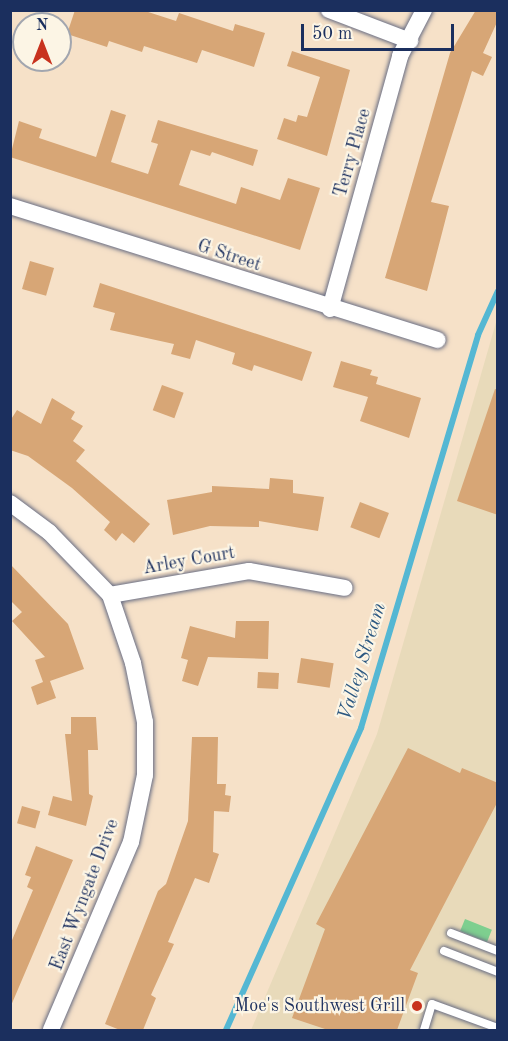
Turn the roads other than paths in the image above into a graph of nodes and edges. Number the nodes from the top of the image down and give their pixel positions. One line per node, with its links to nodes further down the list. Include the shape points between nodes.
1 (329, 10): 3 (street)
2 (424, 10): 3 (street, Terry Place)
3 (410, 41): 5 (street, Terry Place, via 400,56)
4 (10, 206): 5 (street, G Street)
5 (330, 309): 6 (street, G Street)
6 (437, 340)
7 (10, 503): 9 (street, via 49,532)
8 (345, 588): 9 (street, Arley Court, via 249,571)
9 (110, 595): 15 (street, East Wyngate Drive, via 133,663 145,722 145,775 131,842)
10 (451, 933): 12 (lane)
11 (444, 951): 13 (lane)
12 (498, 951)
13 (498, 972)
14 (498, 1028): 16 (lane, via 432,1004)
15 (51, 1030)
16 (424, 1030)

